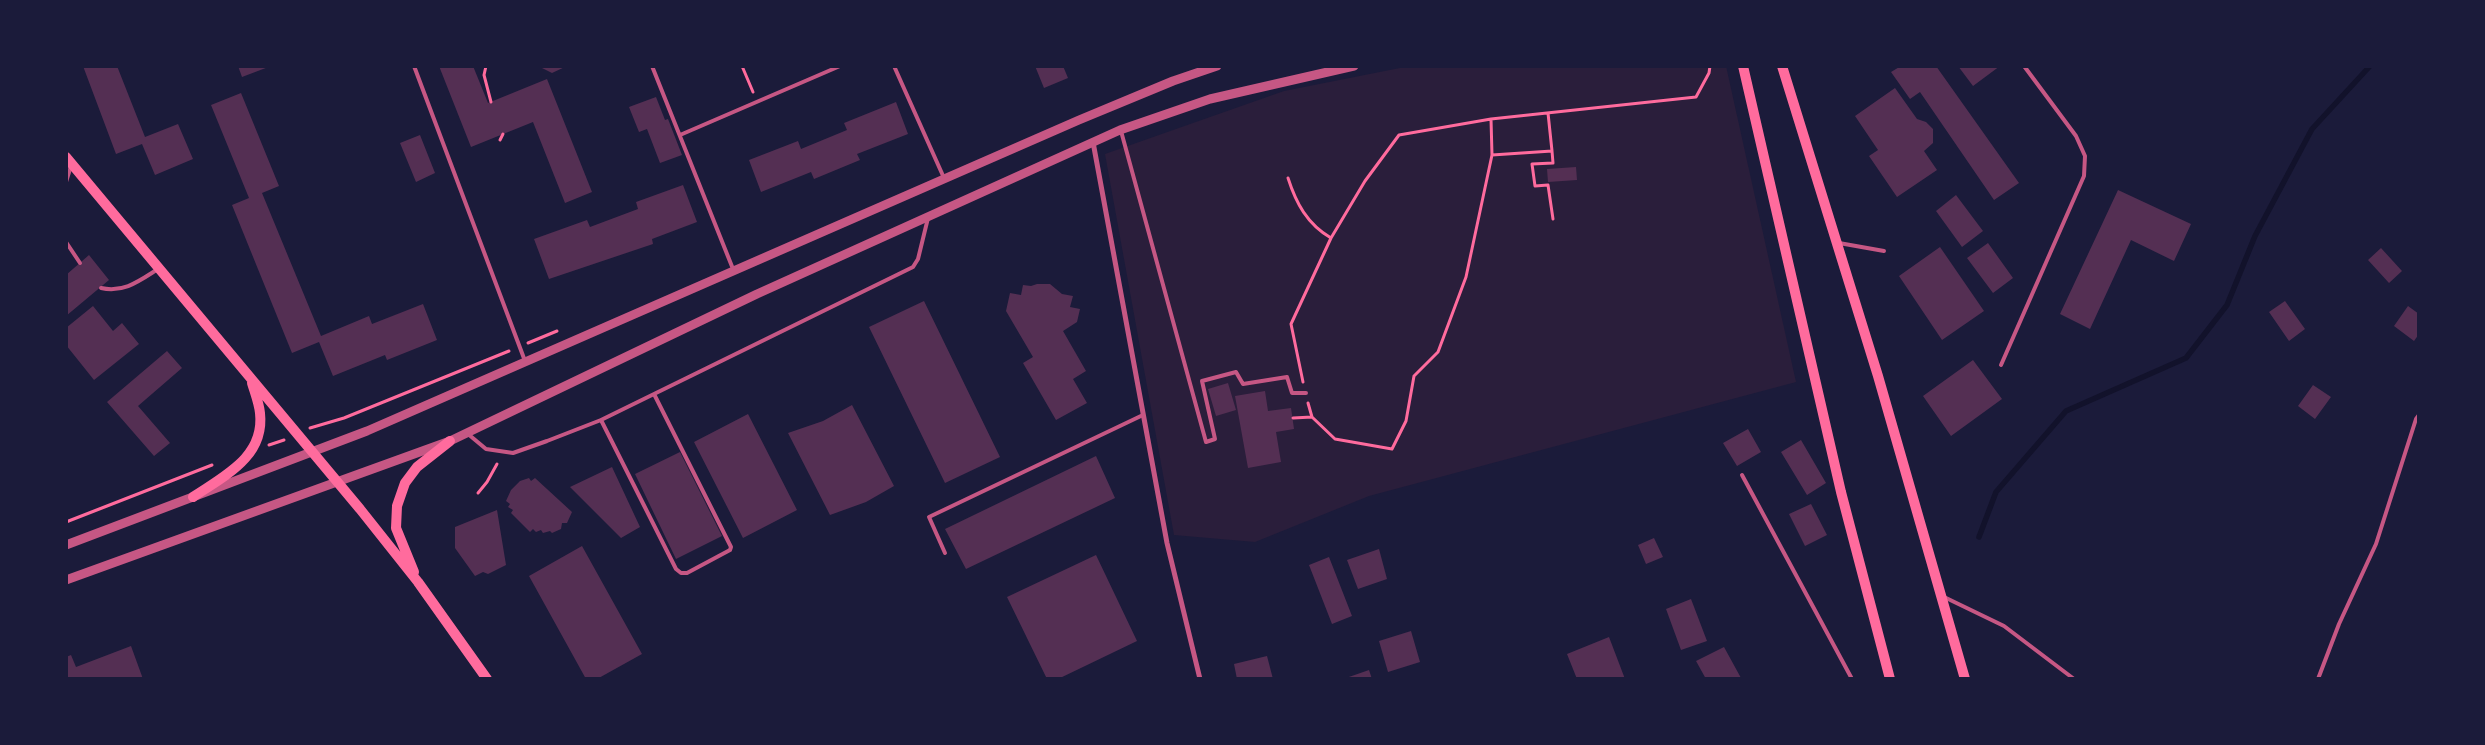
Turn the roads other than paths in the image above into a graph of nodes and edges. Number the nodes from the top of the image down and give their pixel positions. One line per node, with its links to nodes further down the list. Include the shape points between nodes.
1 (414, 66): 24 (lane)
2 (652, 66): 11 (lane)
3 (840, 66): 11 (lane)
4 (894, 66): 14 (lane)
5 (1217, 66): 14 (street, via 1155,88)
6 (1354, 66): 10 (street, via 1210,99)
7 (1743, 66): 46 (main road, via 1841,492)
8 (1782, 66): 18 (main road)
9 (2024, 66): 25 (lane, via 2076,136 2085,156 2084,176)
10 (1120, 130): 12 (street); 27 (lane, via 1206,442 1215,439 1202,381 1236,372 1243,384 1288,377 1292,393)
11 (680, 135): 22 (lane)
12 (1092, 142): 16 (street); 29 (street)
13 (69, 160): 15 (lane); 21 (main road)
14 (945, 179): 22 (street)
15 (66, 182)
16 (929, 216): 28 (lane, via 918,259 913,266); 32 (street, via 757,294)
17 (66, 242): 20 (lane)
18 (1836, 242): 19 (lane); 42 (main road)
19 (1884, 251)
20 (80, 263)
21 (159, 268): 23 (lane, via 123,289); 26 (main road)
22 (734, 269): 24 (street)
23 (101, 288)
24 (525, 361): 34 (street)
25 (2001, 365)
26 (251, 380): 34 (main road); 37 (main road, via 260,413 256,446 230,472)
27 (1306, 393)
28 (654, 394): 31 (lane); 31 (lane, via 731,547 687,572 681,573 676,568)
29 (1143, 415): 39 (lane, via 930,517); 44 (street, via 1167,543)
30 (2419, 415): 49 (lane, via 2376,544)
31 (601, 420): 32 (lane, via 513,452 486,449)
32 (467, 433): 33 (street)
33 (450, 441): 36 (street); 41 (main road, via 418,467 405,483 397,506 396,528)
34 (313, 453): 36 (main road); 37 (street)
35 (1742, 475): 45 (lane)
36 (338, 483): 40 (street); 41 (main road)
37 (193, 496): 38 (street)
38 (66, 545)
39 (945, 554)
40 (66, 580)
41 (418, 582): 43 (main road)
42 (1942, 596): 47 (main road); 48 (lane, via 2004,626)
43 (487, 679)
44 (1200, 679)
45 (1852, 679)
46 (1890, 679)
47 (1965, 679)
48 (2074, 679)
49 (2318, 679)

